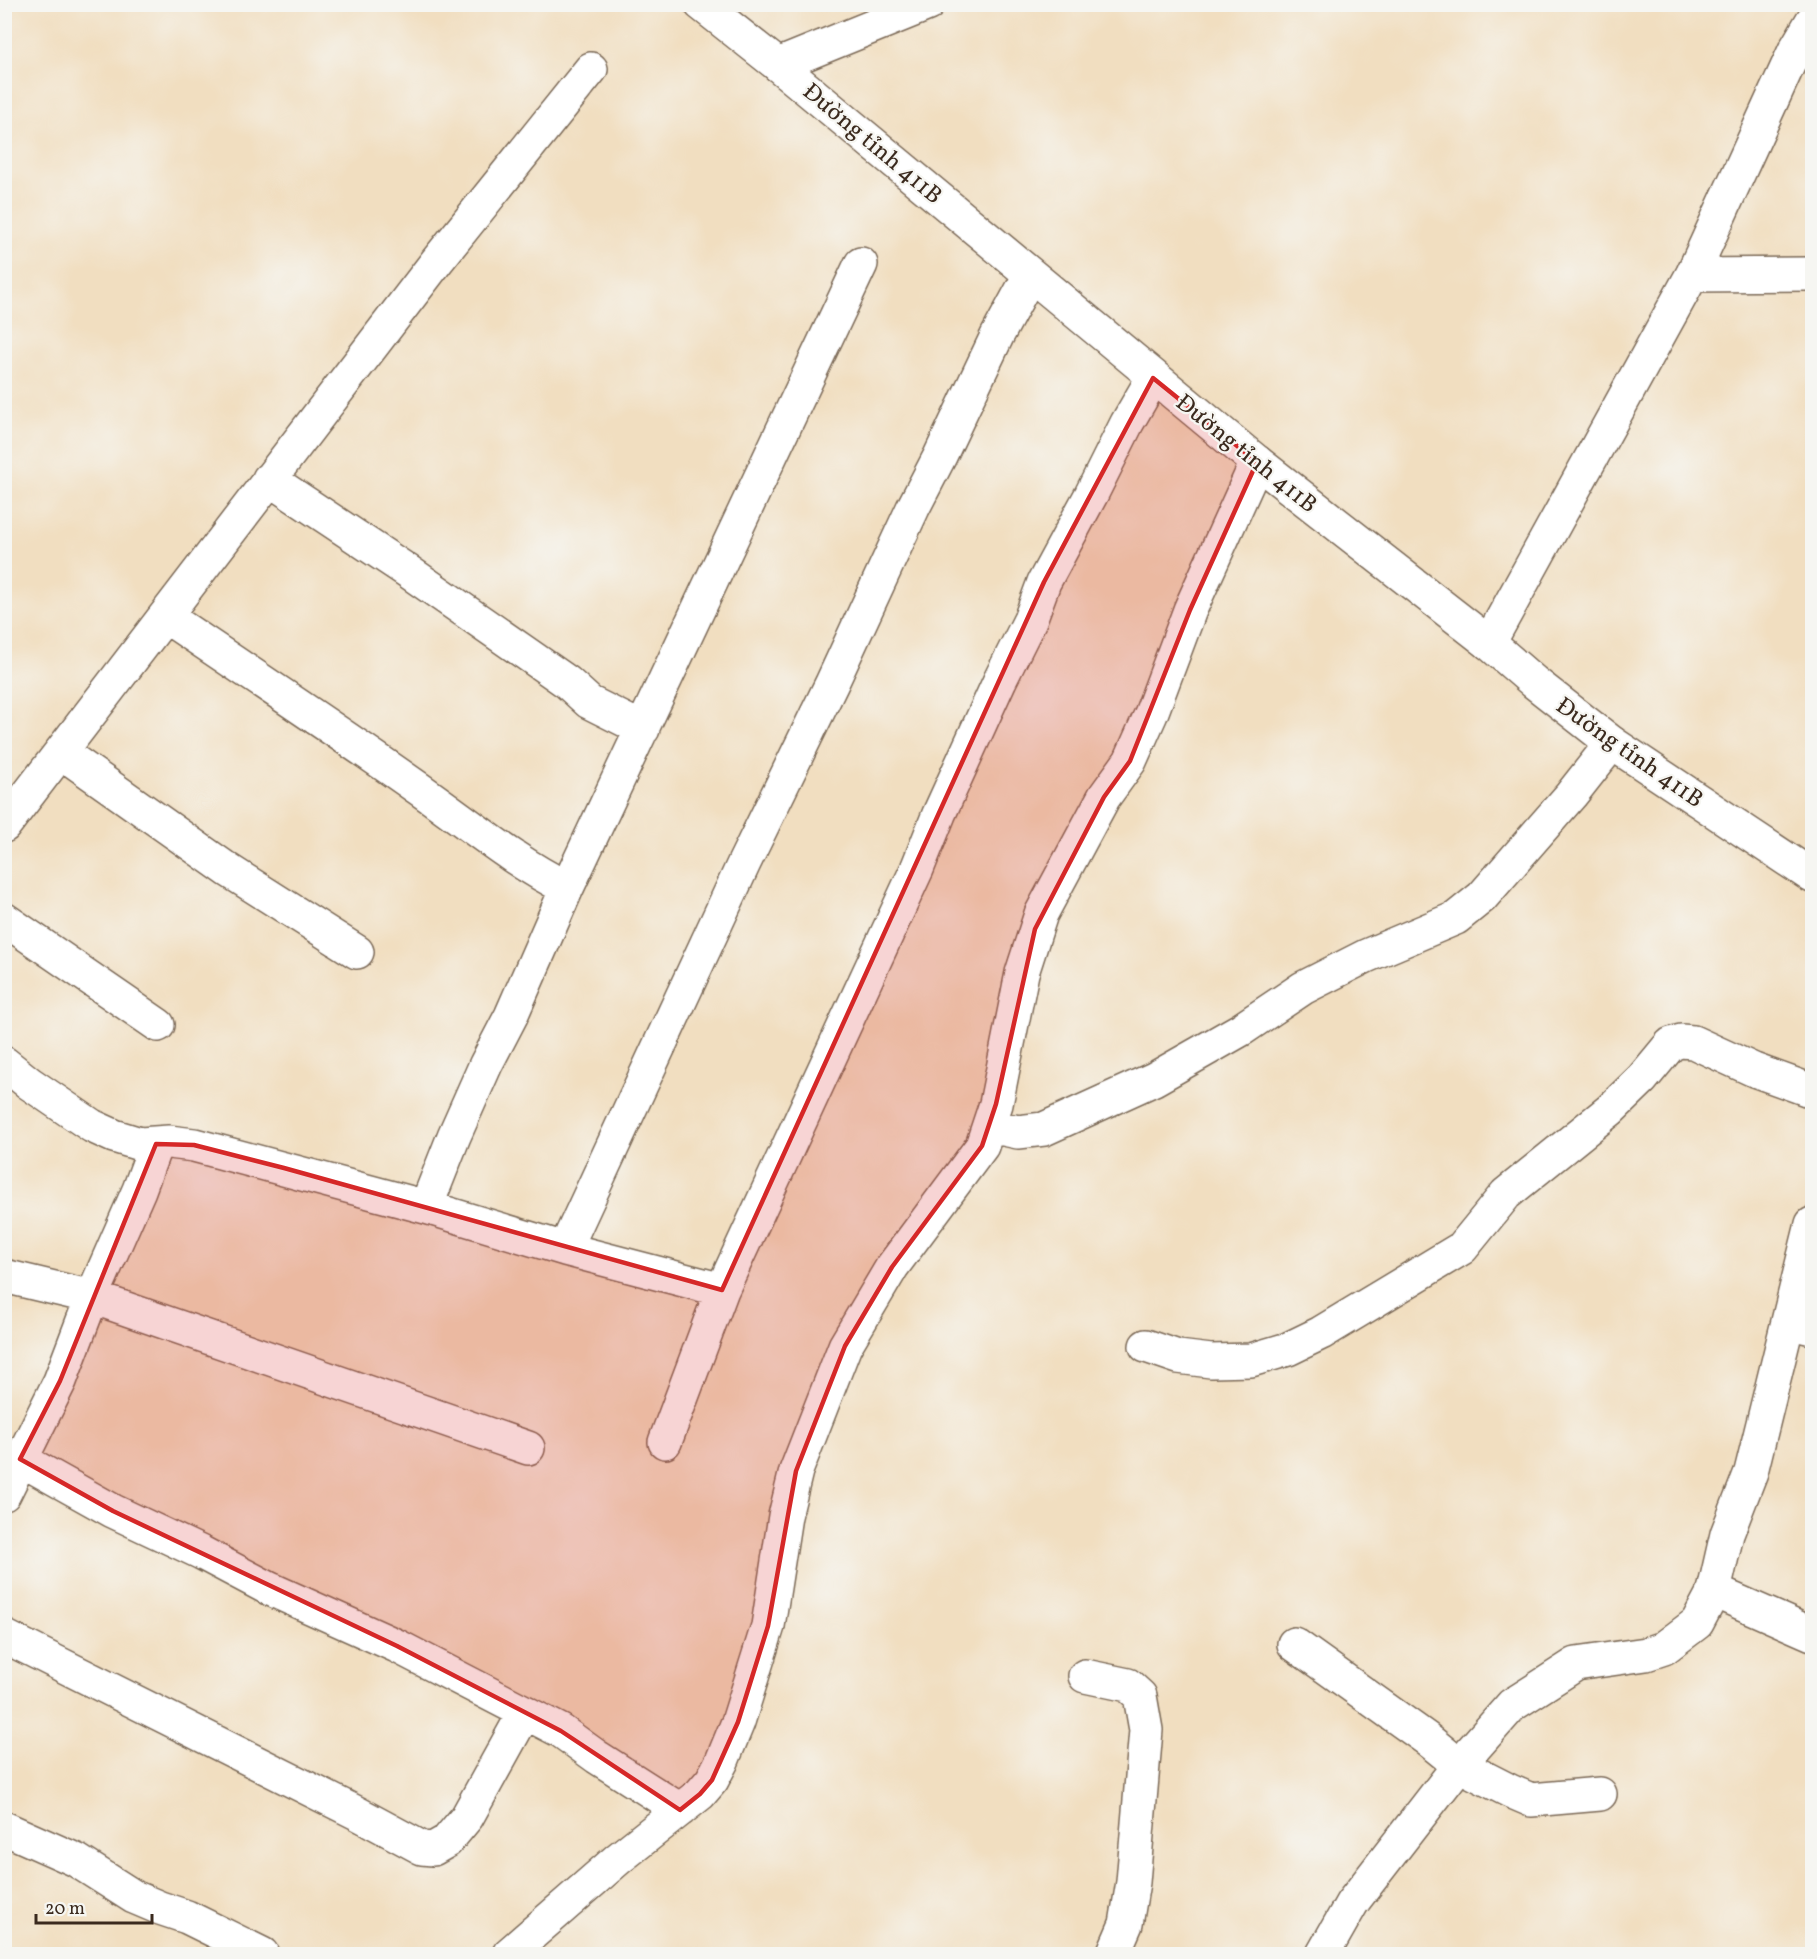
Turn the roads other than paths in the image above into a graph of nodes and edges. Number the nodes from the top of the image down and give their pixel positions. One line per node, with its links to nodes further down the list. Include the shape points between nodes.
1 (701, 4): 4 (street, Đường tỉnh 411B)
2 (928, 4): 4 (street)
3 (1812, 21): 9 (street)
4 (778, 65): 8 (street, Đường tỉnh 411B)
5 (591, 69): 12 (street, via 436,261)
6 (861, 264): 15 (street)
7 (1812, 274): 9 (street)
8 (1030, 275): 10 (street, Đường tỉnh 411B); 30 (street, via 913,508)
9 (1692, 275): 14 (street)
10 (1153, 378): 11 (street, Đường tỉnh 411B); 32 (street, via 1044,582 917,869)
11 (1257, 462): 14 (street, Đường tỉnh 411B); 26 (street, via 1190,610 1130,761 1104,797 1041,914 1022,973)
12 (269, 479): 13 (street); 15 (street, via 524,652 589,702)
13 (165, 616): 17 (street); 20 (street, via 418,788 512,857)
14 (1489, 642): 16 (street, Đường tỉnh 411B)
15 (643, 729): 20 (street)
16 (1612, 743): 19 (street, Đường tỉnh 411B); 26 (street, via 1482,897 1456,918 1303,988 1242,1029 1154,1079 1044,1129 1018,1132)
17 (61, 752): 18 (street); 22 (street, via 228,870)
18 (4, 826)
19 (1812, 876)
20 (567, 888): 28 (street)
21 (4, 919): 23 (street)
22 (357, 952)
23 (158, 1024)
24 (4, 1063): 27 (street, via 92,1126 140,1144)
25 (1812, 1091): 35 (street, via 1693,1042 1671,1044 1610,1110 1506,1194 1462,1248 1321,1333 1288,1349 1251,1360 1178,1357)
26 (990, 1126): 48 (street, via 982,1146 892,1267 845,1346 796,1471 768,1626 738,1722 712,1780)
27 (156, 1144): 28 (street, via 194,1145); 33 (street)
28 (426, 1207): 30 (street)
29 (1812, 1224): 34 (street)
30 (565, 1249): 32 (street)
31 (4, 1276): 33 (street)
32 (722, 1290): 36 (street)
33 (92, 1297): 37 (street); 38 (street, via 60,1381)
34 (1801, 1326): 40 (street, via 1727,1534)
35 (1146, 1346)
36 (664, 1442)
37 (528, 1448)
38 (20, 1459): 39 (street); 45 (street, via 113,1511 278,1593 397,1646)
39 (4, 1494)
40 (1714, 1592): 41 (street); 46 (street, via 1697,1623 1664,1648 1575,1664 1512,1705)
41 (1812, 1634)
42 (4, 1636): 45 (street, via 422,1848 433,1850 447,1841 467,1817)
43 (1294, 1644): 46 (street)
44 (1085, 1676): 52 (street, via 1128,1685 1134,1690 1140,1696 1146,1730 1133,1882 1126,1924)
45 (525, 1712): 48 (street, via 561,1731)
46 (1459, 1765): 47 (street, via 1532,1800); 53 (street, via 1352,1904)
47 (1600, 1794)
48 (680, 1810): 51 (street)
49 (4, 1828): 50 (street, via 76,1860 134,1897 187,1917)
50 (262, 1954)
51 (509, 1954)
52 (1113, 1954)
53 (1323, 1954)

